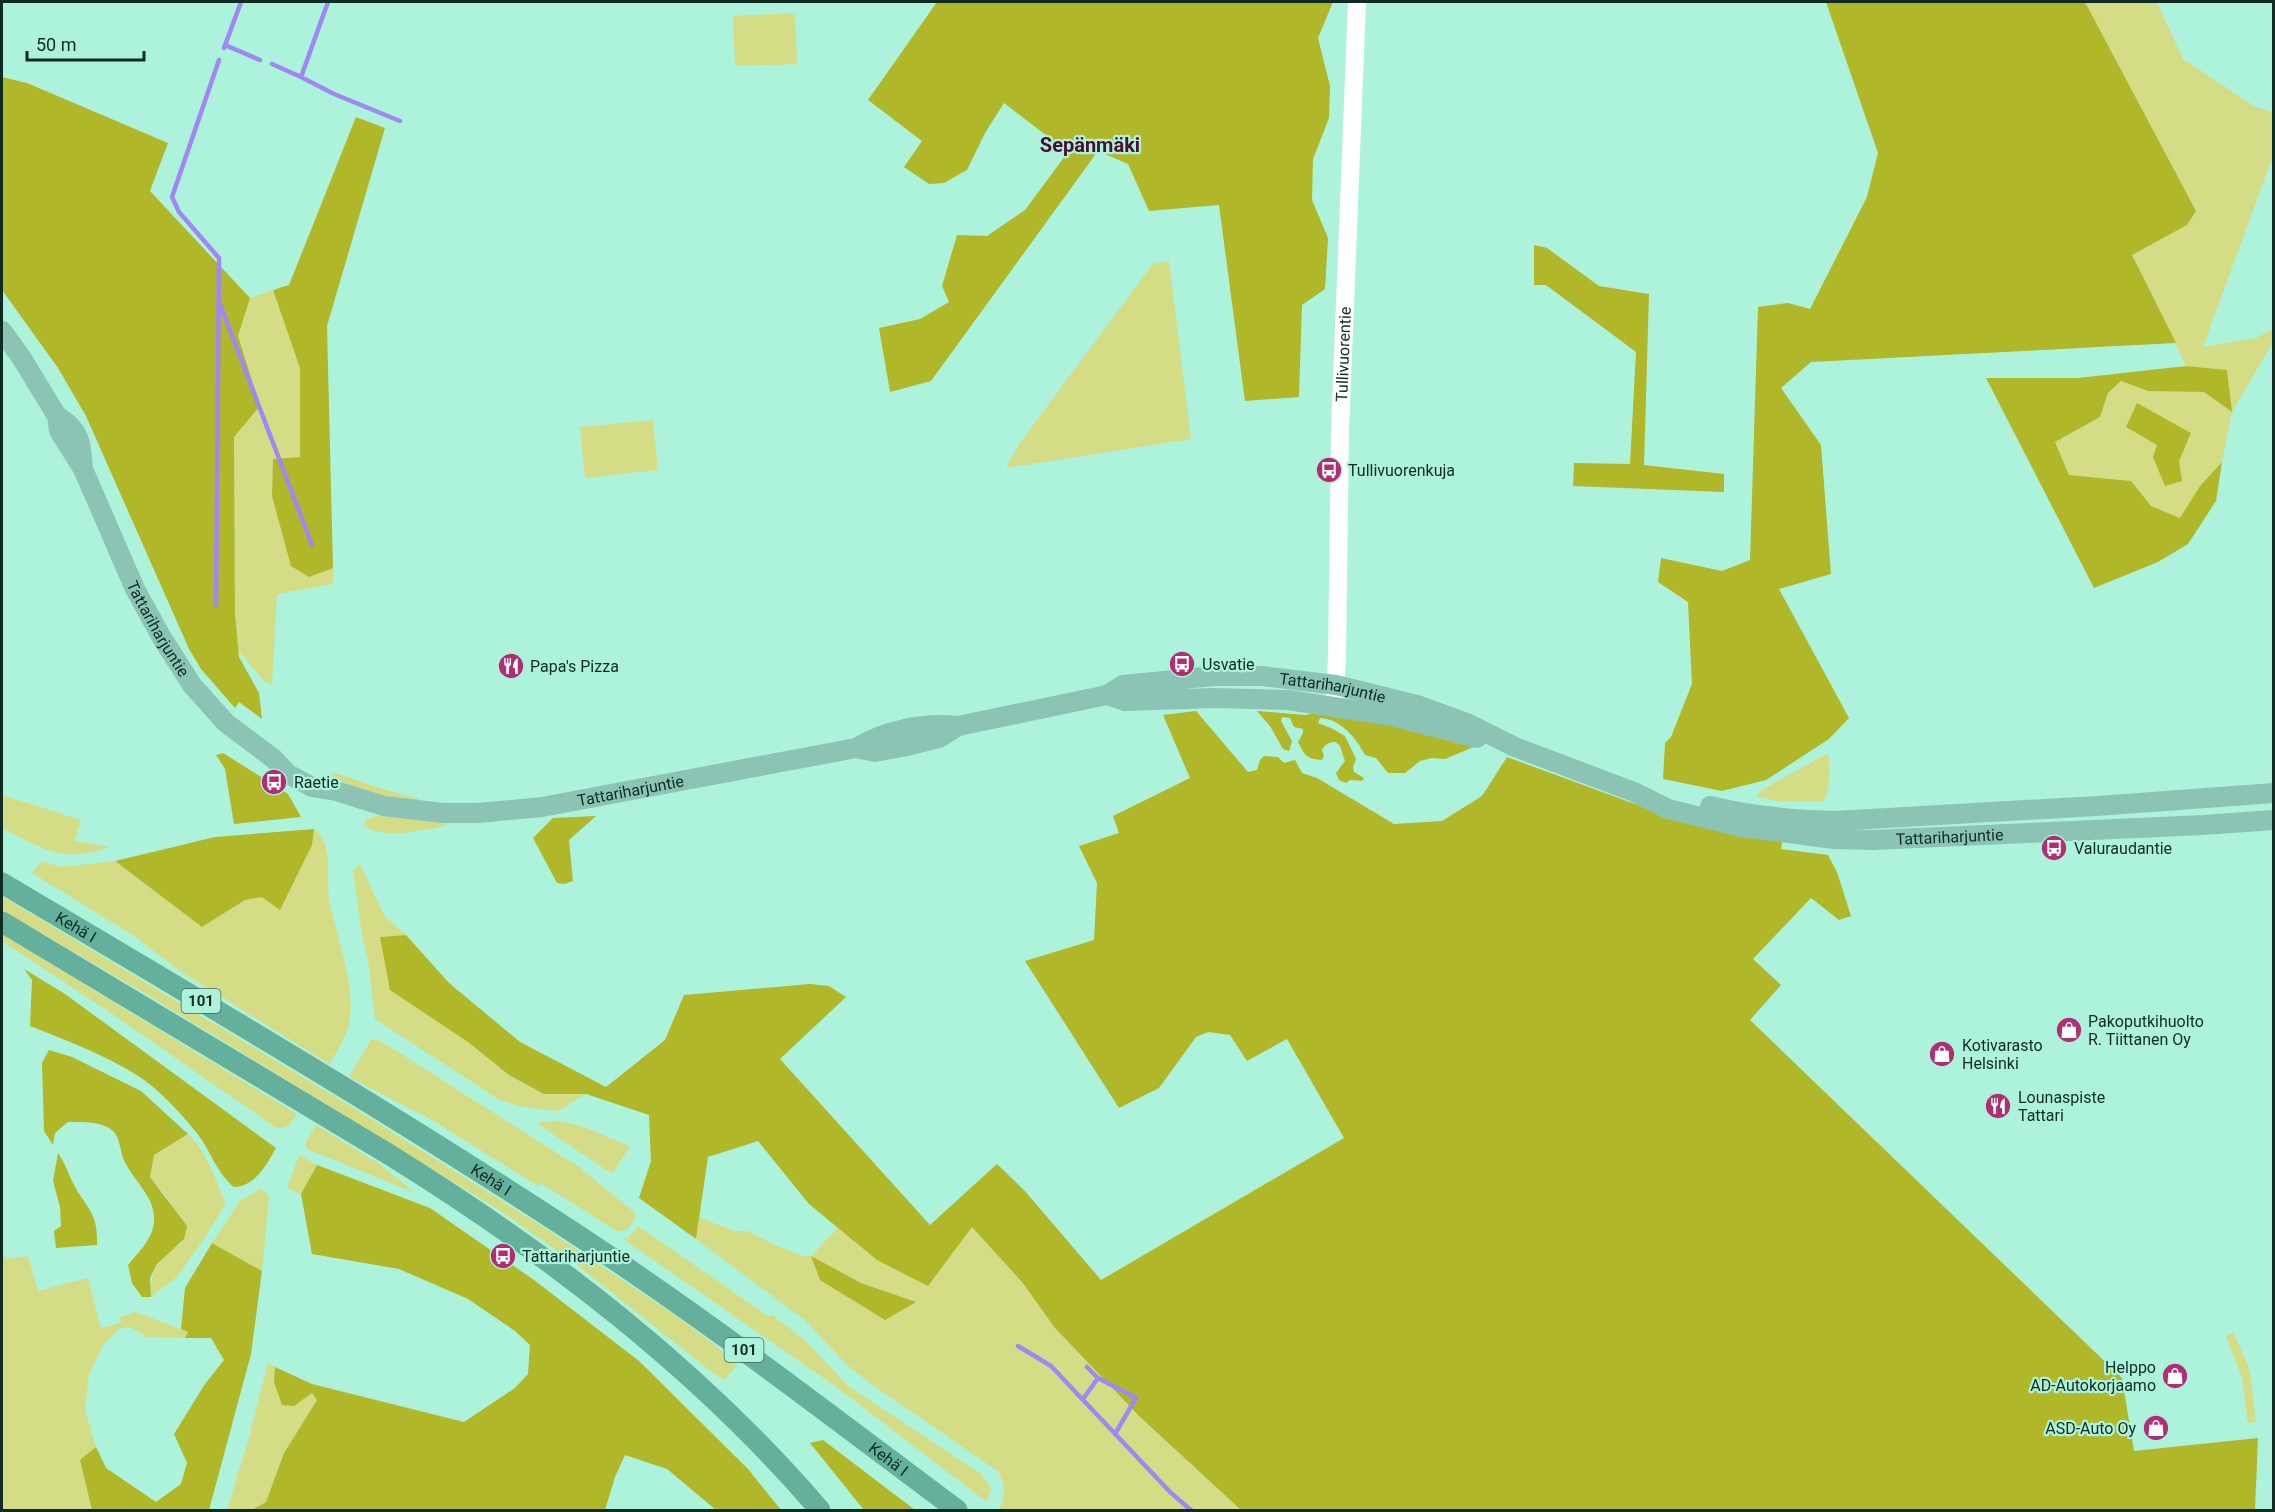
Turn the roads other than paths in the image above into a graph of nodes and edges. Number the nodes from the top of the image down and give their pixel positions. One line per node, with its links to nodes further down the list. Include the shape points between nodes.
1 (1357, 2): 3 (main road, Tullivuorentie, via 1340,430)
2 (2, 331): 4 (main road, Tattariharjuntie, via 57,416 59,431 83,469 135,589 192,685 226,723 288,774 312,787 420,812 542,807 856,748 875,752 907,746 939,738 958,726)
3 (1336, 685): 4 (main road, Tattariharjuntie, via 1262,676 1214,676 1123,685); 5 (main road, Tullivuorentie); 6 (main road, Tattariharjuntie, via 1417,705 1469,723)
4 (1107, 695): 5 (main road, Tattariharjuntie, via 1125,701 1255,698)
5 (1334, 706): 6 (main road, Tattariharjuntie, via 1392,716)
6 (1515, 747): 7 (main road, Tattariharjuntie)
7 (1634, 792): 8 (main road, Tattariharjuntie, via 1671,796 1733,812 1835,821); 9 (main road, Tattariharjuntie, via 1668,809 1741,827 1834,839)
8 (2274, 794)
9 (2274, 820)
10 (2, 883): 13 (highway, Kehä I / 101, via 268,1042 608,1256 753,1357)
11 (2, 922): 12 (highway, Kehä I / 101, via 390,1155 530,1248 690,1376)
12 (820, 1510)
13 (957, 1510)

